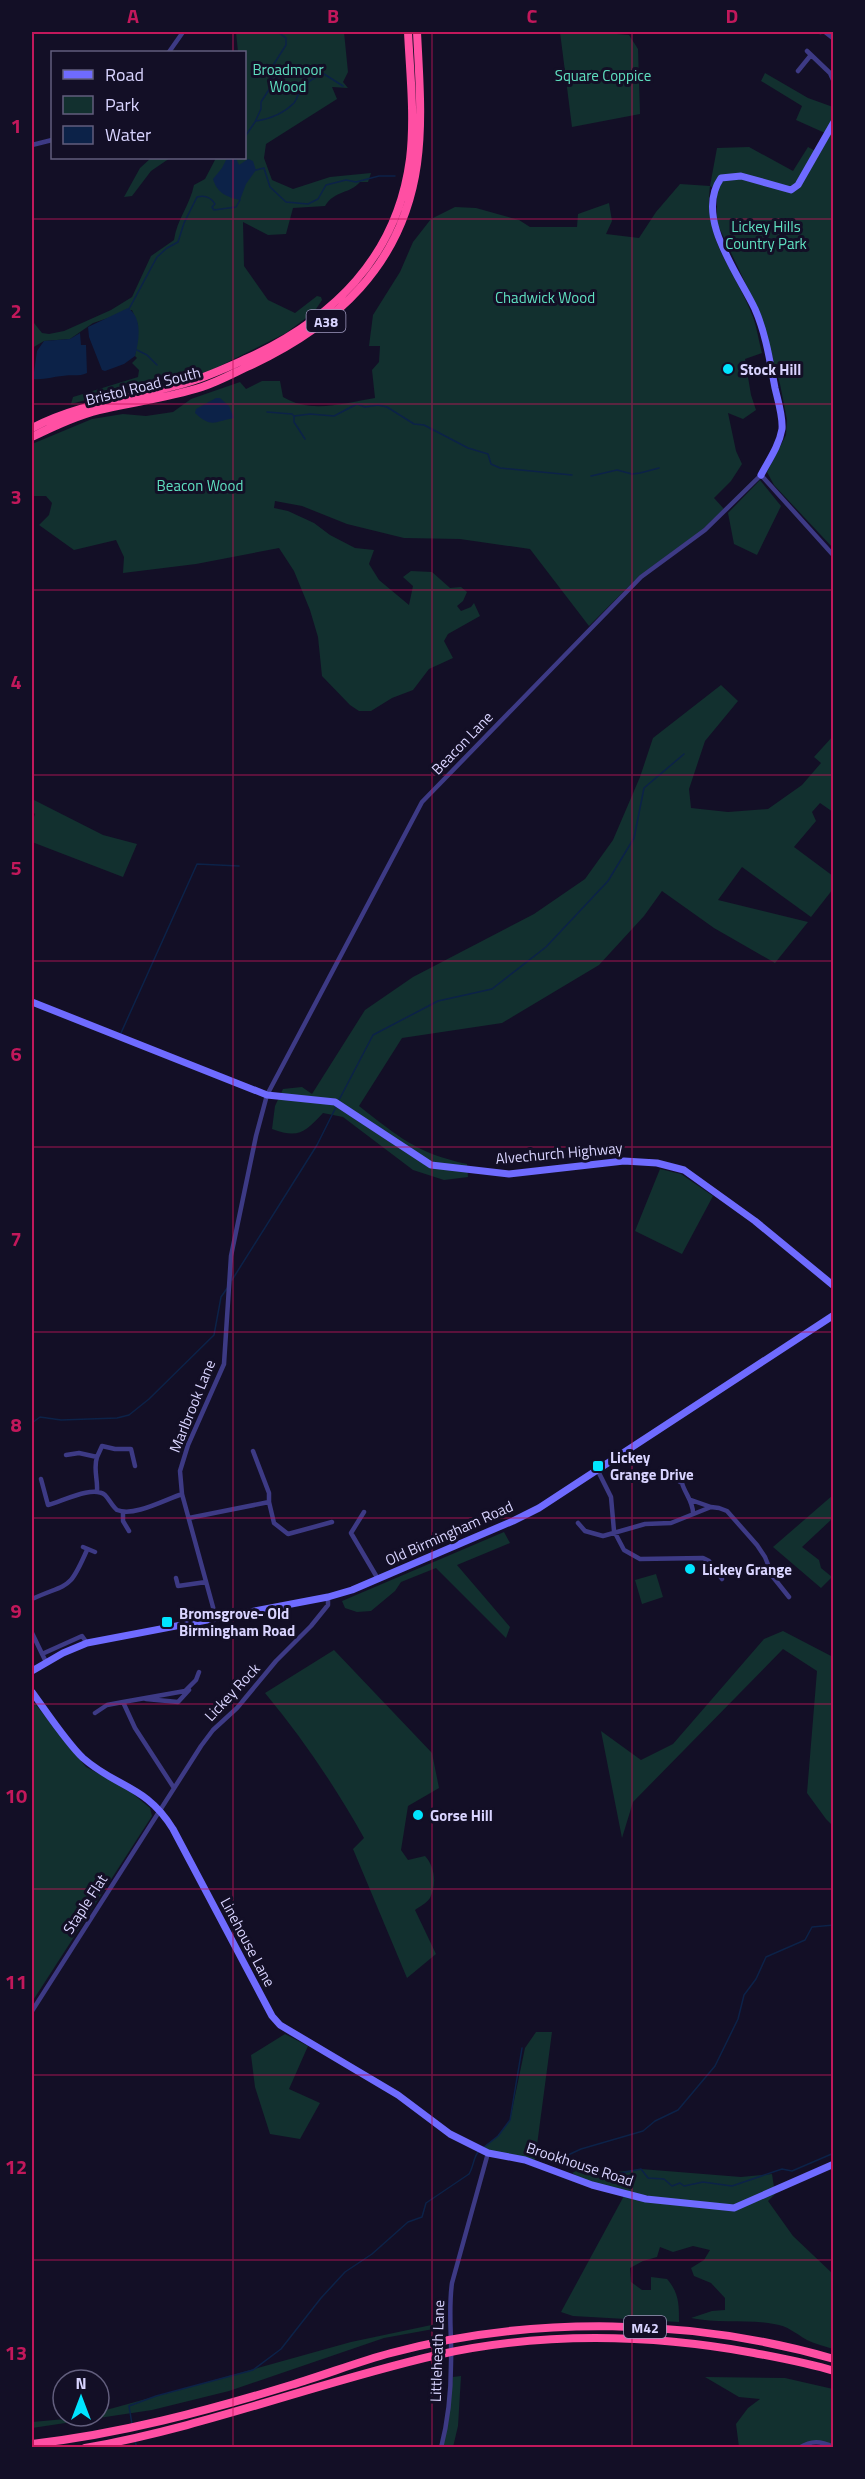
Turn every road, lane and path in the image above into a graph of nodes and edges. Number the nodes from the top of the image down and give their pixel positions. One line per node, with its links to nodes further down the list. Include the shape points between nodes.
1 (183, 32): 6 (street)
2 (408, 32): 12 (highway, Bristol Road South / A38, via 411,145 405,183 384,239 348,290 288,337 210,375 75,409)
3 (417, 32): 13 (highway, Bristol Road South / A38, via 420,129 412,191 390,248 356,294 314,330 207,385 77,417)
4 (822, 32): 5 (street)
5 (834, 39)
6 (171, 51)
7 (798, 71): 8 (street, via 809,53)
8 (834, 82)
9 (834, 122): 14 (street, via 798,185 791,190 741,176 721,178 714,188 713,221 723,249 756,310 780,408 782,427 778,444)
10 (51, 140): 11 (street)
11 (32, 145)
12 (32, 428)
13 (32, 437)
14 (761, 475): 15 (street); 17 (street, Beacon Lane, via 705,530 641,577 422,802)
15 (834, 556)
16 (32, 1002): 17 (street, Alvechurch Highway)
17 (267, 1095): 18 (street, Alvechurch Highway, via 335,1102 431,1164 450,1168 509,1174 624,1161 684,1170 755,1221); 32 (street, Marlbrook Lane, via 231,1256 224,1364 188,1445 180,1471)
18 (834, 1286)
19 (834, 1315): 27 (street, Old Birmingham Road)
20 (104, 1437): 21 (street)
21 (102, 1446): 24 (street); 25 (street, via 130,1446)
22 (253, 1451): 34 (street)
23 (66, 1455): 24 (street)
24 (97, 1457): 31 (street)
25 (135, 1466)
26 (674, 1470): 29 (street)
27 (598, 1471): 45 (street, via 611,1497); 48 (street, Old Birmingham Road, via 513,1521)
28 (662, 1471): 29 (street)
29 (669, 1476): 33 (street, via 682,1482)
30 (40, 1483): 35 (street)
31 (97, 1491): 35 (street); 38 (street)
32 (182, 1494): 38 (street, via 135,1513); 41 (street, Marlbrook Lane)
33 (691, 1500): 36 (street); 40 (street)
34 (269, 1502): 41 (street); 42 (street, via 274,1523 283,1532 295,1533)
35 (48, 1505): 37 (street)
36 (711, 1507): 40 (street); 52 (street, via 727,1511 758,1545 773,1577)
37 (51, 1512)
38 (123, 1512): 44 (street)
39 (364, 1512): 48 (street, via 351,1533)
40 (693, 1513): 45 (street, via 671,1522)
41 (189, 1518): 50 (street, Marlbrook Lane)
42 (332, 1522)
43 (578, 1523): 45 (street, via 594,1535)
44 (129, 1531)
45 (614, 1531): 49 (street, via 632,1556 703,1558)
46 (95, 1552): 53 (street, via 85,1548 74,1579 66,1586)
47 (176, 1578): 50 (street, via 178,1586)
48 (378, 1579): 51 (street, Old Birmingham Road)
49 (723, 1580)
50 (206, 1581): 54 (street, Marlbrook Lane)
51 (328, 1597): 54 (street, Old Birmingham Road); 66 (street, Lickey Rock, via 328,1605 311,1626 213,1730)
52 (789, 1597)
53 (32, 1599)
54 (216, 1618): 56 (street, Old Birmingham Road)
55 (32, 1633): 57 (street)
56 (87, 1643): 57 (street, via 82,1636); 58 (street, Old Birmingham Road)
57 (42, 1654): 58 (street)
58 (46, 1662): 59 (street, Old Birmingham Road)
59 (32, 1671)
60 (199, 1672): 61 (street)
61 (190, 1688): 63 (street); 63 (street, via 178,1702)
62 (32, 1692): 67 (street, Linehouse Lane, via 83,1758 144,1795)
63 (142, 1698): 64 (street)
64 (123, 1702): 65 (street, via 107,1705); 66 (street)
65 (95, 1713)
66 (174, 1788): 67 (street, Lickey Rock)
67 (160, 1810): 68 (street, Staple Flat); 69 (street, Linehouse Lane, via 280,2025 398,2095 450,2134)
68 (32, 2011)
69 (488, 2152): 70 (street, Brookhouse Road, via 646,2199 734,2208); 76 (street, Littleheath Lane, via 452,2283 451,2363)
70 (834, 2164)
71 (834, 2359): 73 (highway, M42, via 752,2339 648,2327 526,2330 391,2353 186,2415 120,2431)
72 (834, 2371): 75 (highway, M42, via 721,2347 651,2340 582,2338 499,2345 384,2368 178,2428)
73 (32, 2444)
74 (834, 2447): 77 (street, via 808,2442)
75 (86, 2448)
76 (441, 2448)
77 (799, 2448)

